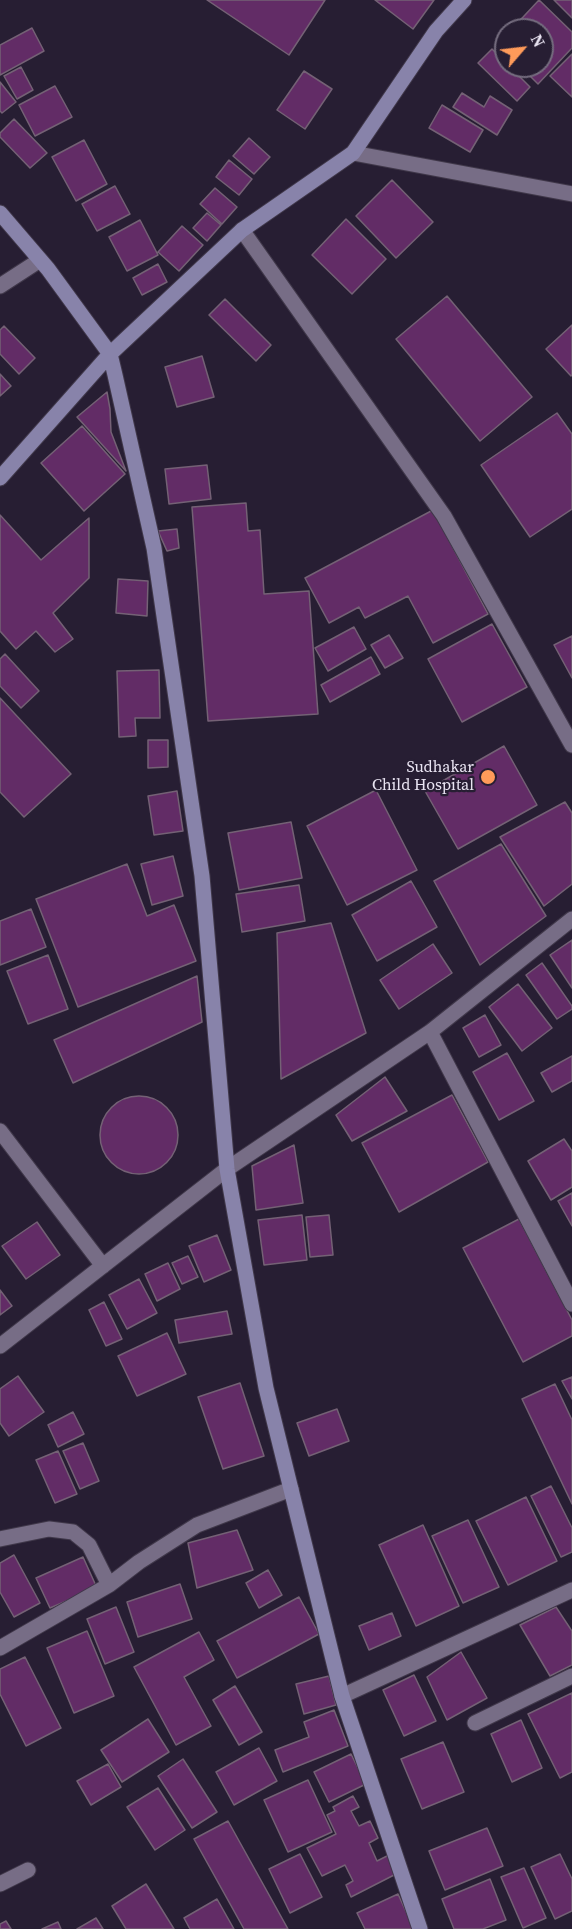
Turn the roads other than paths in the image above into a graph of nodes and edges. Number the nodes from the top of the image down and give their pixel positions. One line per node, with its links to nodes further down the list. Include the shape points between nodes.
1 (464, 0): 2 (street, via 436,32)
2 (353, 153): 3 (street); 5 (street)
3 (572, 194)
4 (0, 213): 6 (street)
5 (242, 230): 8 (street); 10 (street, via 444,516)
6 (40, 260): 7 (street); 8 (street)
7 (0, 286)
8 (110, 354): 9 (street); 14 (street, via 154,548 200,864)
9 (0, 478)
10 (572, 745)
11 (572, 919): 12 (street)
12 (430, 1032): 14 (street); 16 (street)
13 (0, 1131): 15 (street)
14 (227, 1169): 15 (street); 18 (street, via 266,1388)
15 (103, 1266): 17 (street)
16 (572, 1304)
17 (0, 1346)
18 (291, 1489): 20 (street, via 197,1525); 24 (street)
19 (0, 1539): 20 (street, via 49,1529 73,1532 89,1545)
20 (109, 1585): 22 (street)
21 (572, 1590): 24 (street)
22 (0, 1648)
23 (572, 1676): 25 (street)
24 (342, 1696): 28 (street)
25 (475, 1723)
26 (28, 1870): 27 (street)
27 (0, 1884)
28 (420, 1929)

